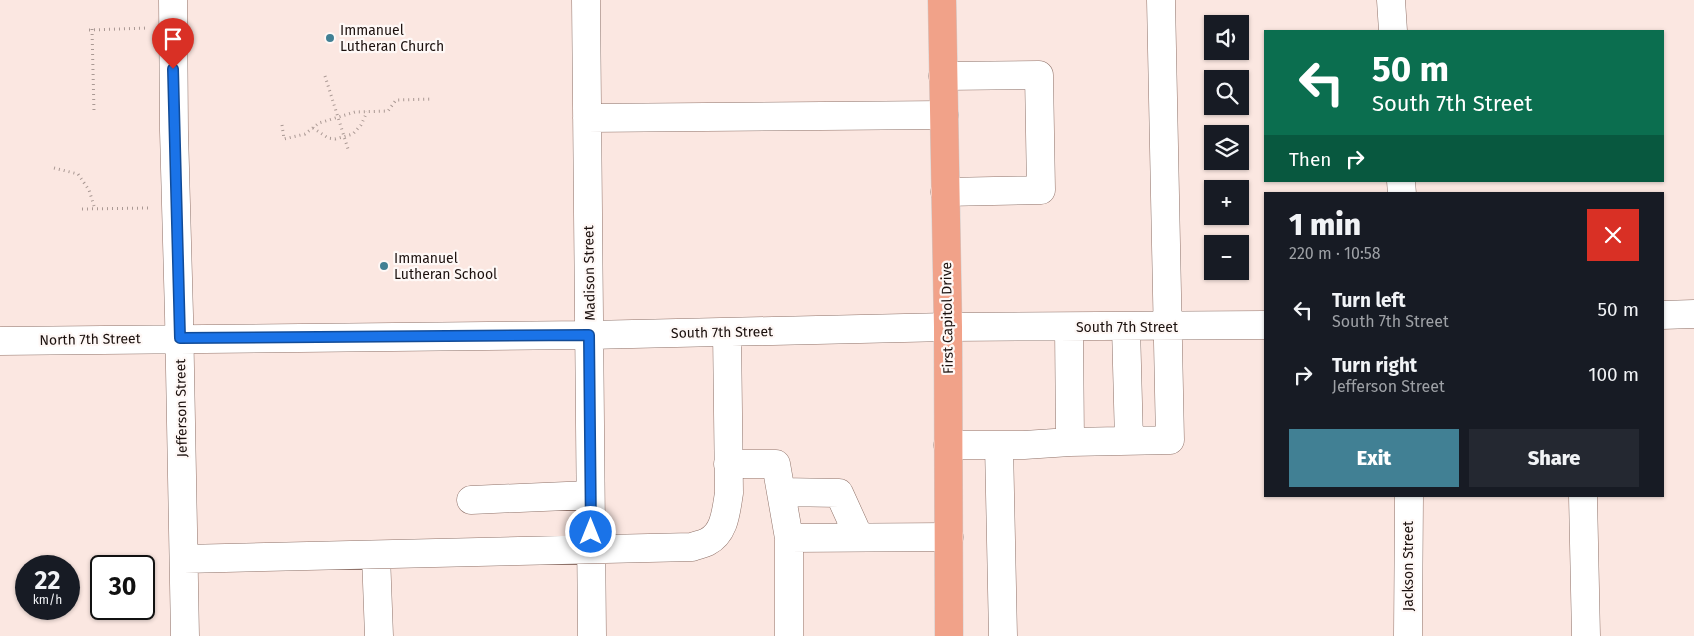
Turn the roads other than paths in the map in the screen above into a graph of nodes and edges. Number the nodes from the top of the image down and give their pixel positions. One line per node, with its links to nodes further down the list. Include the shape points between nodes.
1 (173, 0): 20 (street, Jefferson Street)
2 (586, 0): 9 (street, Madison Street)
3 (942, 0): 7 (main road, First Capitol Drive)
4 (1161, 0): 17 (street)
5 (1391, 0): 6 (street)
6 (1393, 30)
7 (943, 76): 8 (main road, First Capitol Drive); 10 (street, via 1039,75 1041,181 1041,190)
8 (944, 115): 9 (street); 10 (main road, First Capitol Drive)
9 (587, 118): 19 (street, Madison Street)
10 (945, 192): 14 (main road, First Capitol Drive)
11 (1694, 314): 12 (street)
12 (1664, 315)
13 (1264, 325): 17 (street, South 7th Street)
14 (948, 327): 15 (street, South 7th Street); 18 (street, South 7th Street); 24 (main road, First Capitol Drive)
15 (1068, 327): 16 (street, South 7th Street); 23 (street)
16 (1126, 327): 17 (street, South 7th Street); 22 (street)
17 (1167, 327): 22 (street, via 1170,440)
18 (727, 332): 19 (street, South 7th Street); 26 (street)
19 (589, 335): 20 (street, South 7th Street); 28 (street, Madison Street)
20 (180, 338): 21 (street, North 7th Street); 37 (street, Jefferson Street)
21 (0, 341)
22 (1129, 441): 23 (street)
23 (1070, 442): 25 (street)
24 (948, 445): 25 (street); 33 (main road, First Capitol Drive)
25 (999, 445): 43 (street)
26 (728, 464): 27 (street, via 776,464); 35 (street, via 726,518 708,542 692,547)
27 (781, 492): 32 (street, via 839,493); 34 (street)
28 (590, 495): 31 (street); 35 (street, Madison Street)
29 (1408, 497): 44 (street, Jackson Street)
30 (1583, 497): 45 (street)
31 (471, 500)
32 (859, 537): 33 (street); 34 (street)
33 (949, 537): 42 (main road, First Capitol Drive)
34 (789, 538): 41 (street)
35 (591, 550): 36 (street); 40 (street, Madison Street)
36 (376, 555): 37 (street); 39 (street)
37 (184, 559): 38 (street, Jefferson Street)
38 (185, 636)
39 (379, 636)
40 (592, 636)
41 (789, 636)
42 (949, 636)
43 (1003, 636)
44 (1408, 636)
45 (1586, 636)

